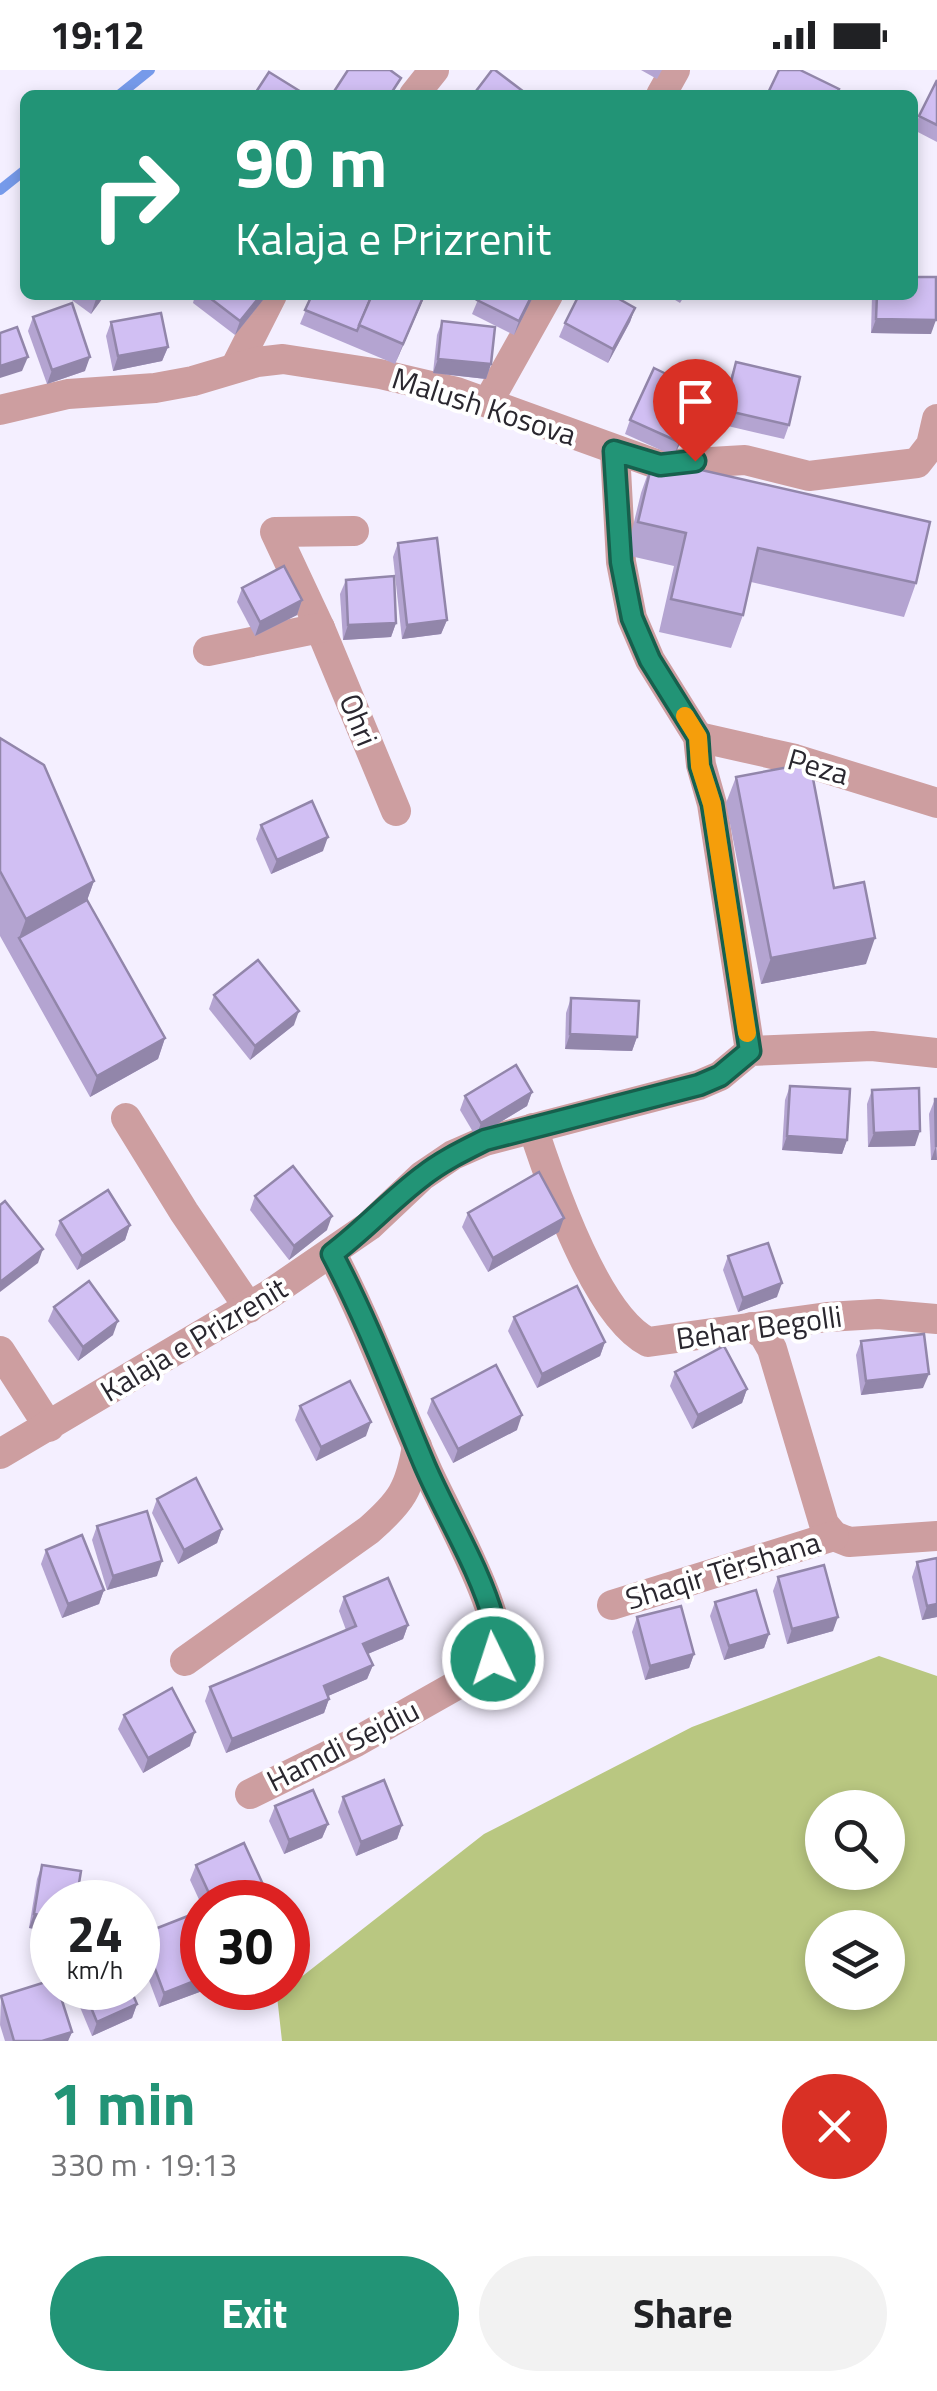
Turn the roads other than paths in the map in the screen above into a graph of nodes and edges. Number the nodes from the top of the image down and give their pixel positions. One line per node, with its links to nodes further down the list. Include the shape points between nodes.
1 (434, 70): 2 (street)
2 (418, 90)
3 (269, 300): 5 (street)
4 (545, 300): 6 (street)
5 (235, 368): 6 (street, Malush Kosova, via 283,359 310,362); 7 (street, Malush Kosova, via 193,382 68,394)
6 (488, 402): 9 (street, Malush Kosova)
7 (0, 410)
8 (934, 441): 9 (street, Malush Kosova, via 907,467 809,476 745,460 660,465)
9 (614, 451): 13 (street, via 632,618)
10 (354, 531): 11 (street, Ohri, via 275,532)
11 (320, 628): 12 (street); 15 (street, Ohri)
12 (208, 651)
13 (698, 737): 14 (street, Peza); 16 (street)
14 (937, 802)
15 (396, 812)
16 (750, 1051): 17 (street, via 872,1046); 19 (street, Kalaja e Prizrenit, via 699,1085)
17 (937, 1053)
18 (126, 1118): 21 (street)
19 (533, 1128): 20 (street, Kalaja e Prizrenit, via 453,1156); 23 (street, Behar Begolli, via 569,1230 634,1334 648,1342 670,1341)
20 (332, 1254): 21 (street, Kalaja e Prizrenit); 26 (street, Hamdi Sejdiu)
21 (248, 1308): 25 (street, Kalaja e Prizrenit)
22 (937, 1319): 23 (street, Behar Begolli, via 878,1314)
23 (752, 1327): 28 (street, Shaqir Tërshana, via 772,1349 824,1524)
24 (0, 1350): 25 (street)
25 (49, 1426): 27 (street, Kalaja e Prizrenit)
26 (417, 1446): 31 (street, via 406,1493 392,1511); 32 (street, Hamdi Sejdiu, via 494,1621 493,1659 444,1694)
27 (0, 1454)
28 (834, 1536): 29 (street, Shaqir Tërshana, via 848,1542); 30 (street, Shaqir Tërshana)
29 (937, 1536)
30 (612, 1605)
31 (185, 1661)
32 (250, 1794)

